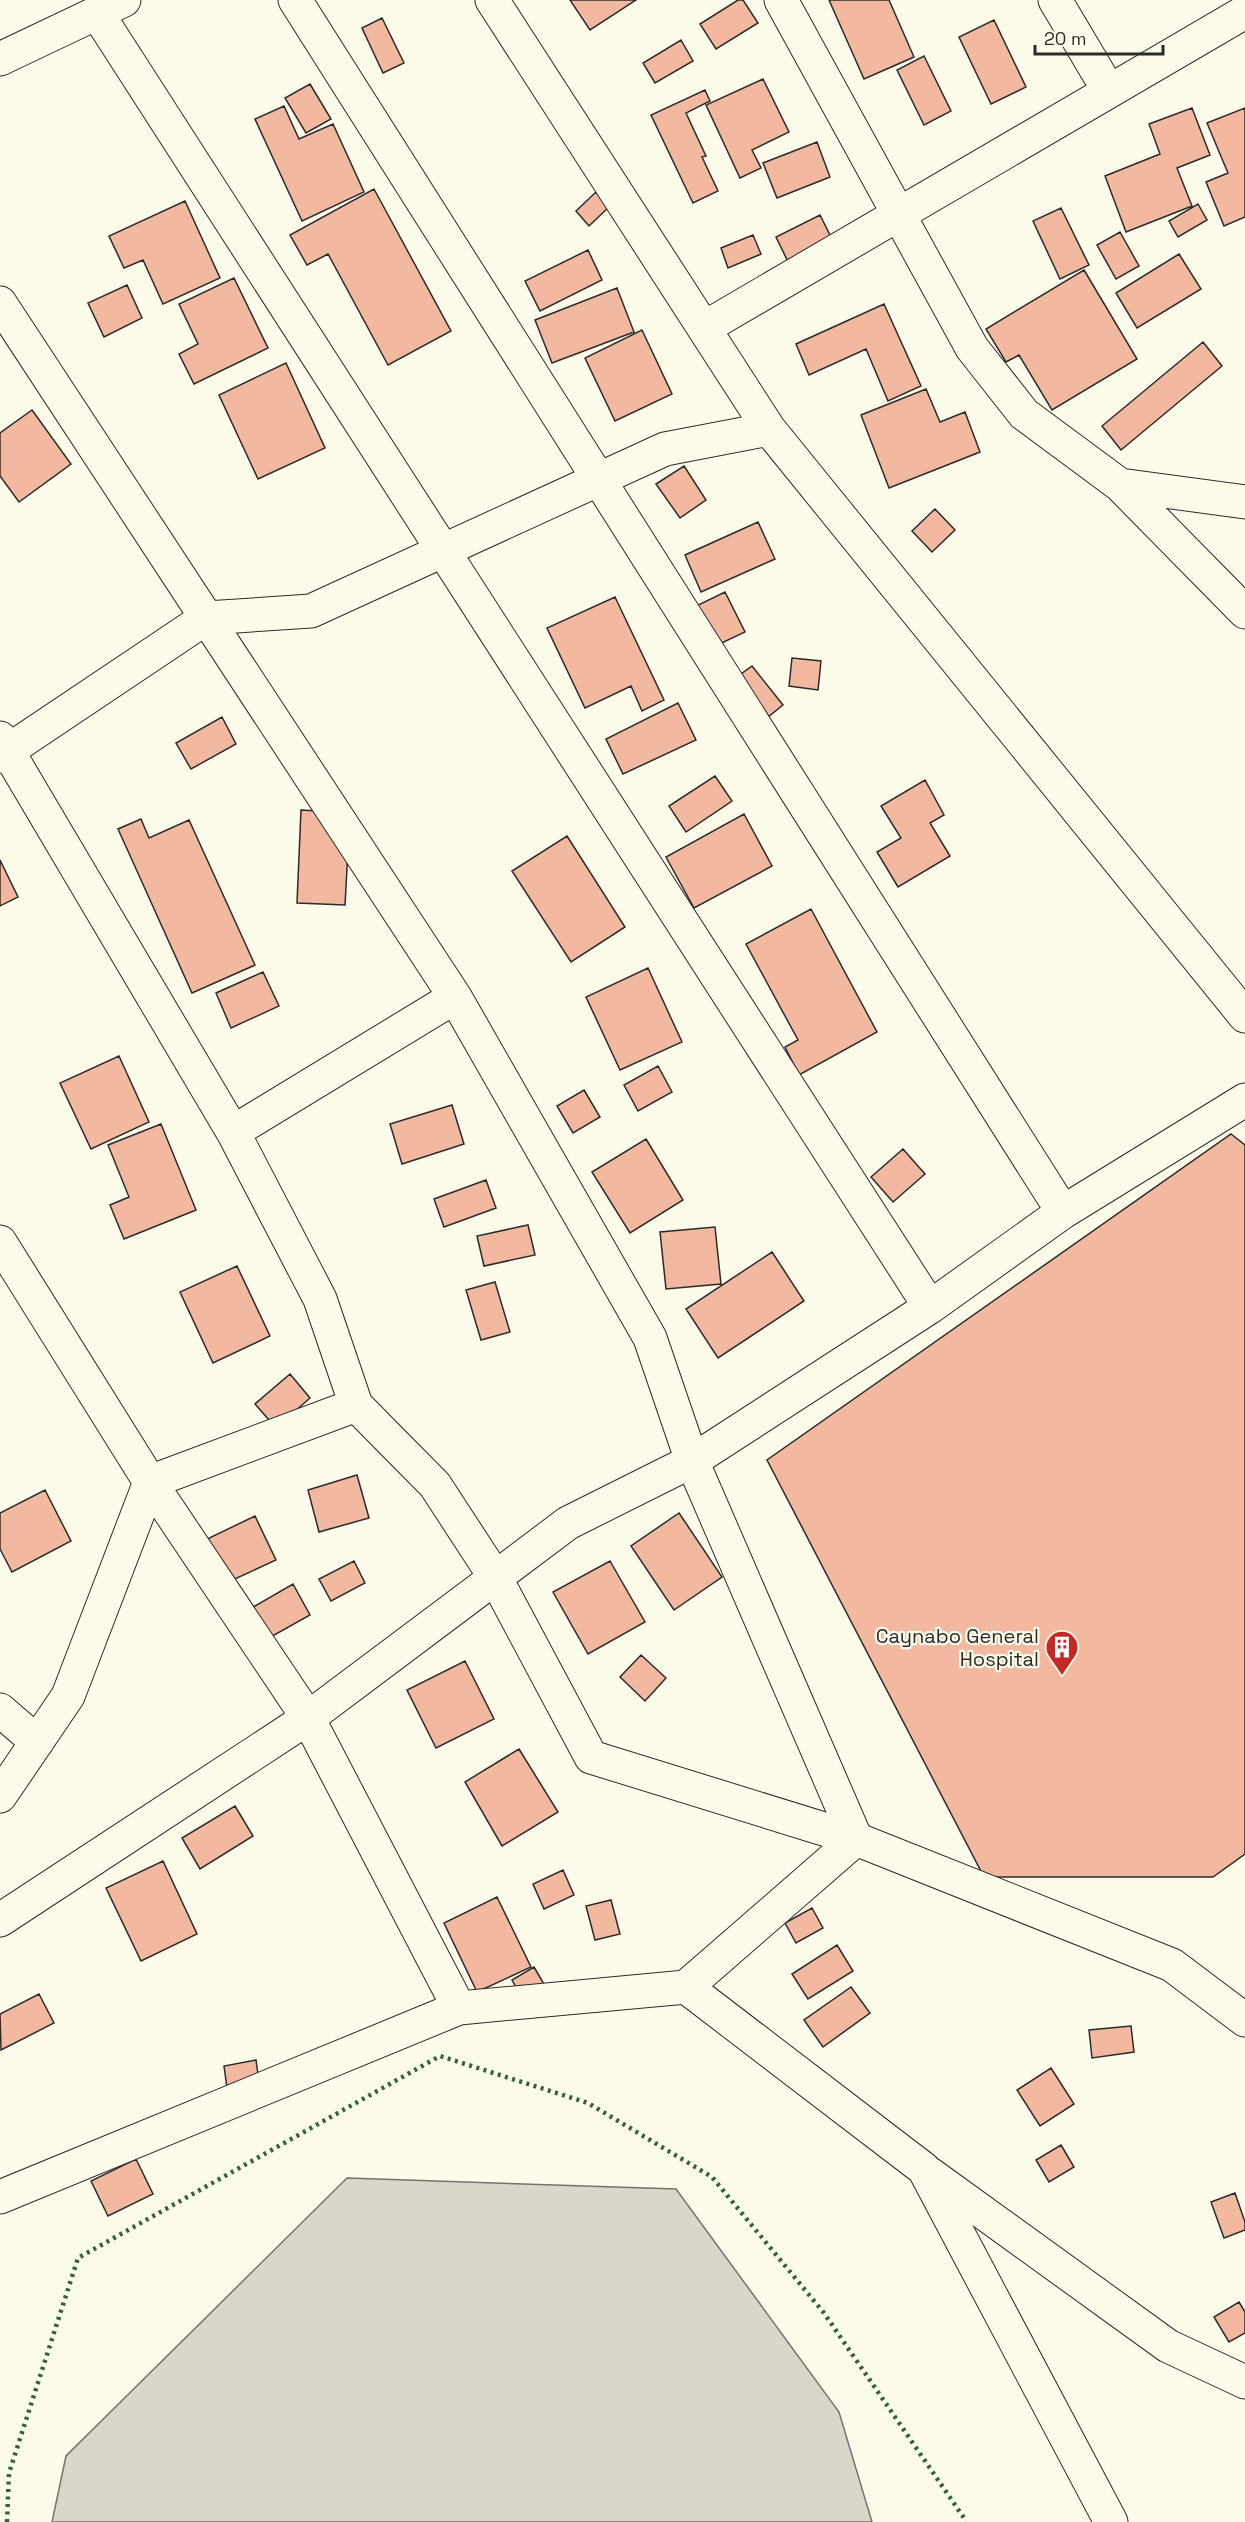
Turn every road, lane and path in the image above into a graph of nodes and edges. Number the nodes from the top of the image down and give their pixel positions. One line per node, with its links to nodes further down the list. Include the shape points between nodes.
1 (295, 0): 13 (street)
2 (492, 0): 11 (street)
3 (781, 0): 9 (street)
4 (1055, 0): 8 (street)
5 (111, 6): 7 (street); 16 (street)
6 (1245, 12): 8 (street)
7 (0, 59)
8 (1108, 92): 9 (street)
9 (899, 215): 11 (street); 14 (street, via 972,348 1024,414)
10 (0, 303): 18 (street)
11 (704, 328): 12 (street)
12 (769, 429): 13 (street, via 666,448); 21 (street)
13 (598, 479): 16 (street); 24 (street)
14 (1120, 485): 15 (street); 17 (street)
15 (1245, 502)
16 (443, 550): 18 (street, via 311,611); 26 (street)
17 (1245, 612)
18 (206, 618): 19 (street); 20 (street)
19 (3, 748): 23 (street)
20 (455, 997): 23 (street); 28 (street, via 650,1338)
21 (1245, 1016)
22 (1245, 1100): 24 (street)
23 (233, 1132): 27 (street, via 320,1299)
24 (1064, 1212): 26 (street)
25 (0, 1242): 29 (street)
26 (930, 1307): 28 (street)
27 (357, 1405): 29 (street); 30 (street, via 435,1485)
28 (692, 1461): 30 (street, via 568,1523); 35 (street)
29 (150, 1482): 32 (street); 33 (street, via 69,1696)
30 (495, 1577): 32 (street); 35 (street, via 591,1757)
31 (0, 1710): 33 (street)
32 (308, 1718): 36 (street); 38 (street)
33 (37, 1742): 34 (street)
34 (0, 1796)
35 (856, 1839): 37 (street); 39 (street, via 1172,1965)
36 (0, 1920)
37 (686, 1987): 38 (street); 40 (street)
38 (459, 2008): 41 (street)
39 (1245, 2020)
40 (924, 2169): 42 (street, via 1168,2346); 43 (street)
41 (0, 2198)
42 (1245, 2382)
43 (1111, 2522)

